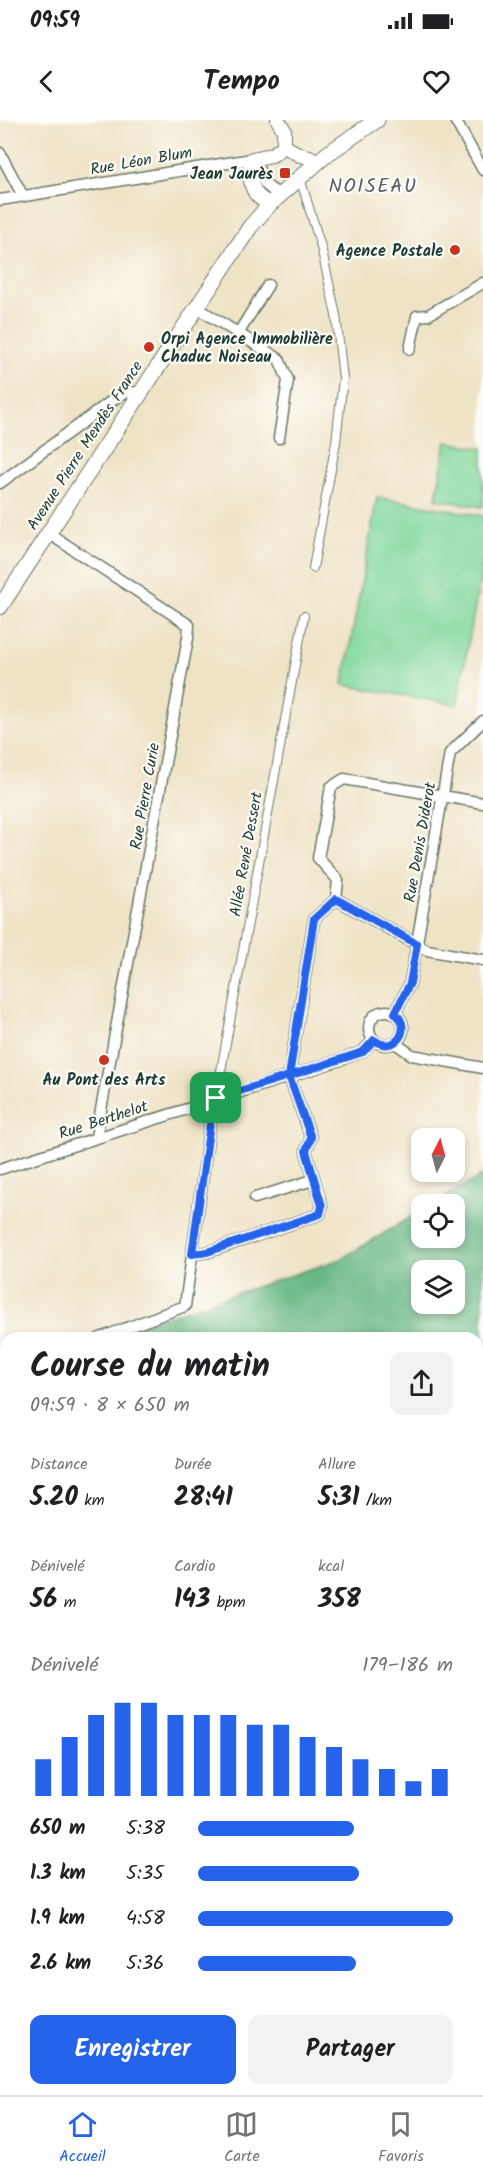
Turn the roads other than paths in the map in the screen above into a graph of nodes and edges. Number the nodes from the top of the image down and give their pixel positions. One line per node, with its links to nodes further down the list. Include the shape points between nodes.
1 (278, 120): 4 (street, via 284,130)
2 (455, 120): 8 (street)
3 (374, 122): 6 (main road, Avenue Pierre Mendès France, via 359,125); 9 (main road, Avenue Pierre Mendès France)
4 (284, 146): 6 (street); 7 (street, Rue Léon Blum, via 272,155)
5 (0, 153): 10 (street)
6 (310, 157): 11 (main road, Avenue Pierre Mendès France)
7 (252, 159): 10 (street, Rue Léon Blum); 11 (street, via 249,170 257,197)
8 (483, 170)
9 (300, 177): 11 (main road, Avenue Pierre Mendès France); 22 (street, via 334,304 343,379)
10 (23, 196): 12 (street, Rue Léon Blum)
11 (272, 197): 15 (main road, Avenue Pierre Mendès France)
12 (0, 200)
13 (483, 283): 17 (street, via 428,315 417,316)
14 (268, 285): 16 (street)
15 (196, 307): 16 (street); 18 (main road, Avenue Pierre Mendès France)
16 (238, 334): 19 (street, via 279,359 288,380)
17 (410, 349)
18 (140, 393): 20 (street, via 121,394); 21 (main road, Avenue Pierre Mendès France)
19 (279, 438)
20 (0, 483)
21 (48, 533): 23 (main road, Avenue Pierre Mendès France); 37 (street, Rue Pierre Curie, via 189,625)
22 (313, 568)
23 (0, 607)
24 (304, 615): 36 (street, Allée René Dessert)
25 (483, 721): 26 (street, Rue Denis Diderot, via 450,753)
26 (442, 797): 27 (street); 28 (street, via 344,779 331,787 318,858 338,880); 29 (street, Rue Denis Diderot)
27 (483, 802)
28 (336, 899): 29 (street); 35 (street, via 314,919)
29 (417, 944): 30 (street, via 427,950); 31 (street, Rue Denis Diderot, via 410,983)
30 (483, 960)
31 (395, 1013): 32 (street, via 384,1011 374,1016 369,1030); 33 (street, via 404,1028)
32 (374, 1040): 33 (street, via 384,1046); 35 (street, via 363,1052)
33 (395, 1043): 34 (street, via 412,1055)
34 (483, 1068)
35 (289, 1076): 36 (street); 39 (street, via 311,1138 306,1151)
36 (216, 1098): 37 (street, Rue Berthelot); 41 (street)
37 (96, 1137): 38 (street, Rue Berthelot)
38 (0, 1169)
39 (313, 1180): 40 (street); 41 (street, via 322,1206 320,1214)
40 (255, 1198)
41 (192, 1254): 42 (street, via 185,1306)
42 (116, 1332)

